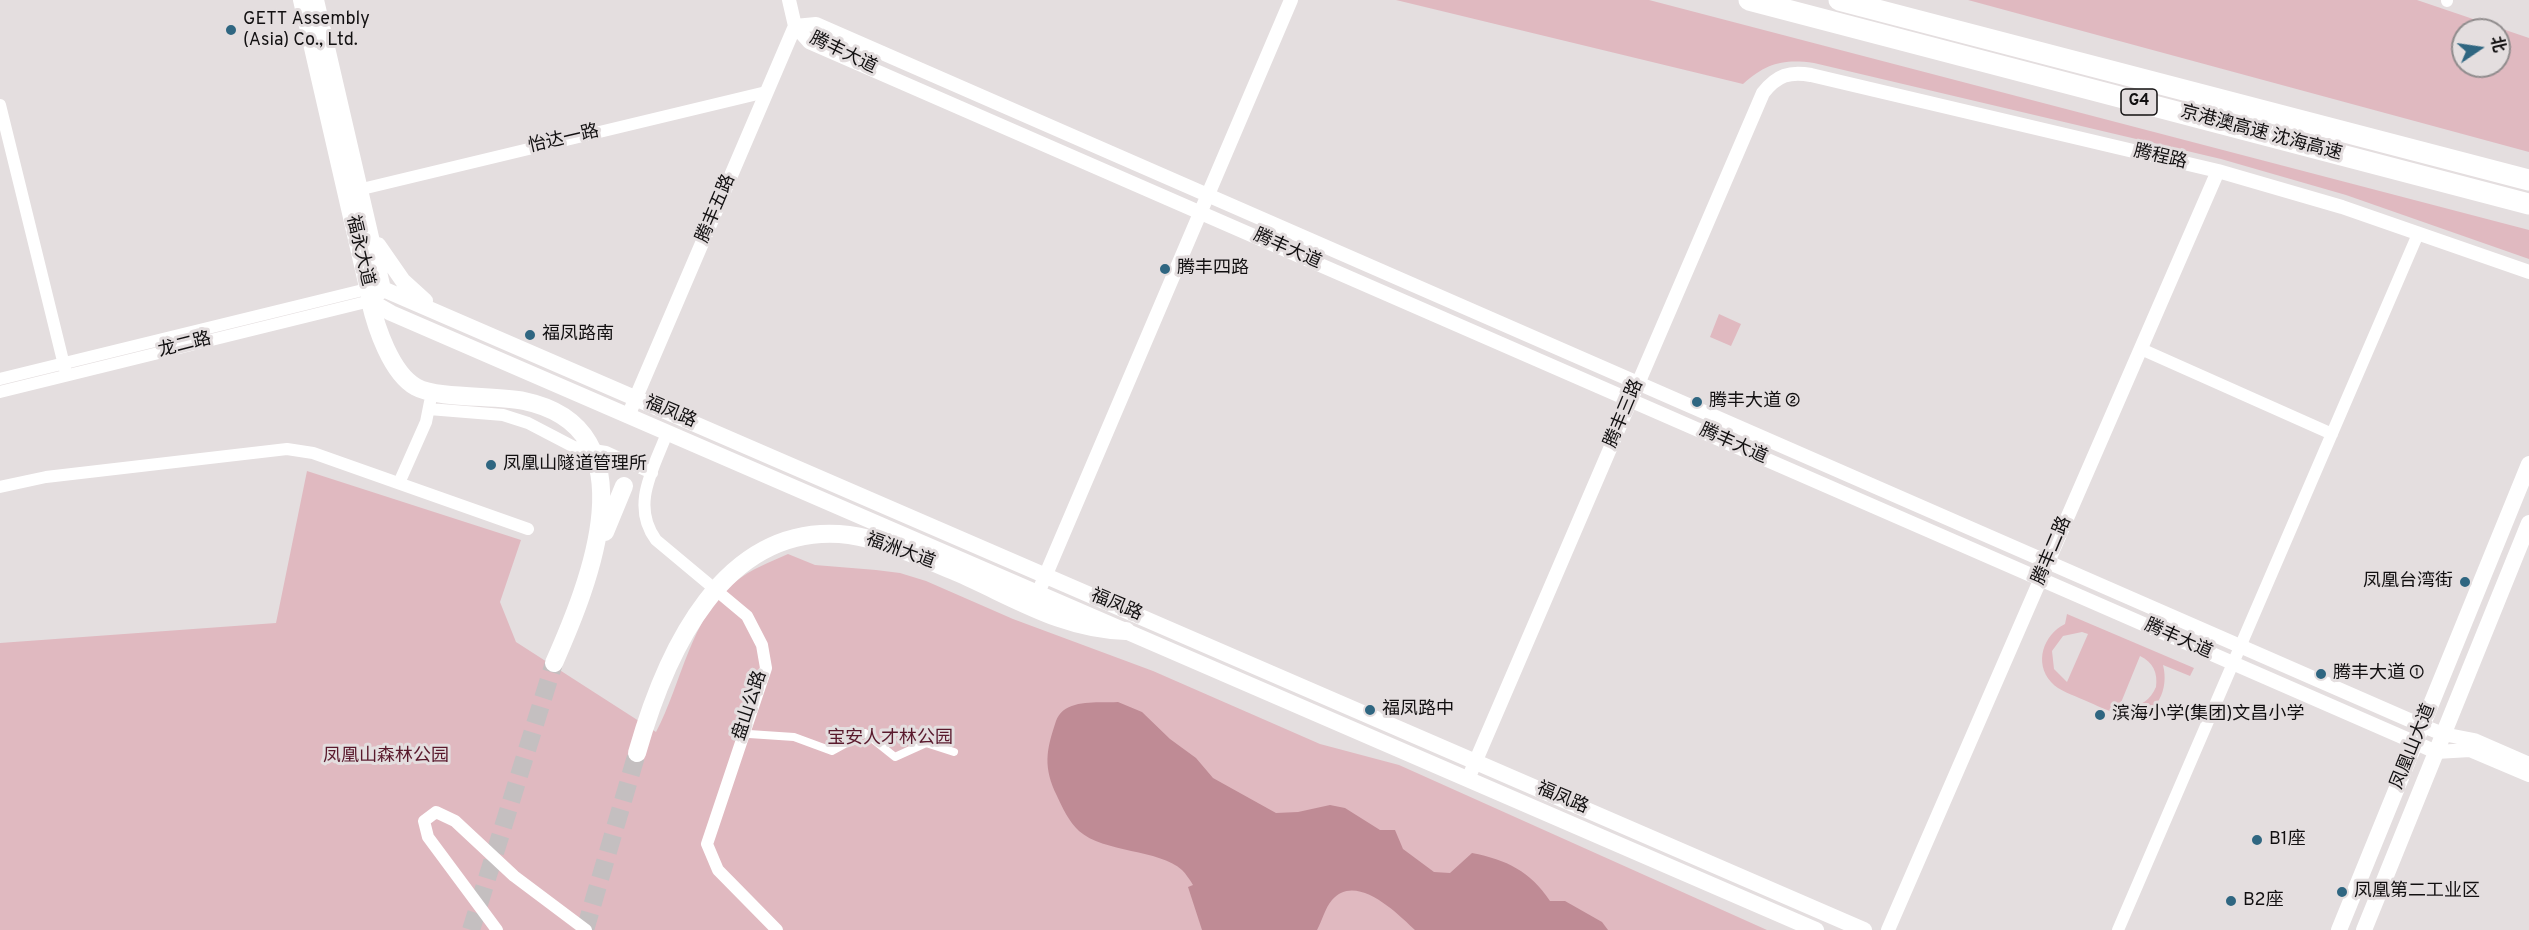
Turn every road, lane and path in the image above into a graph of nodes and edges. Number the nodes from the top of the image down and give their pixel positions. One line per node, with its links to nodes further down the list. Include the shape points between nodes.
1 (301, 0): 21 (main road, 福永大道)
2 (316, 0): 14 (main road, 福永大道)
3 (789, 0): 7 (street)
4 (1291, 0): 15 (street)
5 (1749, 0): 16 (highway, 京港澳高速 沈海高速 / G4)
6 (1839, 0): 13 (highway, 京港澳高速 沈海高速 / G4)
7 (795, 26): 9 (street, 腾丰五路); 15 (street, 腾丰大道, via 816,24); 17 (street, 腾丰大道, via 809,42)
8 (1784, 74): 12 (street, 腾程路, via 1811,75); 26 (street, 腾丰三路, via 1763,93)
9 (766, 92): 14 (street, 怡达一路); 28 (street, 腾丰五路)
10 (0, 105): 11 (street)
11 (4, 138): 24 (street)
12 (2218, 171): 19 (street, 腾程路); 23 (street, 腾丰二路)
13 (2529, 180)
14 (362, 189): 18 (main road, 福永大道)
15 (1208, 195): 17 (street); 26 (street, 腾丰大道)
16 (2529, 204)
17 (1200, 212): 29 (street, 腾丰大道); 43 (street)
18 (371, 230): 21 (main road, 福永大道); 22 (main road, via 403,281)
19 (2418, 234): 20 (street, 腾程路); 33 (street)
20 (2529, 272)
21 (374, 293): 22 (main road, 福凤路); 24 (street, 龙二路); 30 (main road, via 378,332 401,372); 31 (main road, 福凤路, via 391,313)
22 (442, 314): 28 (main road, 福凤路)
23 (2141, 349): 33 (street); 41 (street, 腾丰二路)
24 (65, 370): 25 (street, 龙二路); 27 (street, 龙二路)
25 (0, 379)
26 (1638, 383): 29 (street, 腾丰三路); 41 (street, 腾丰大道)
27 (0, 392)
28 (636, 398): 31 (street, 腾丰五路); 43 (main road, 福凤路)
29 (1631, 400): 44 (street, 腾丰大道); 59 (street, 腾丰三路)
30 (431, 401): 35 (street, via 528,423 574,447 606,452); 36 (street); 42 (main road, via 451,393 512,398 535,403 574,426 589,445 601,480 602,499)
31 (628, 416): 32 (main road, 福凤路)
32 (668, 433): 35 (street, 盘山公路); 45 (main road, 福凤路)
33 (2332, 434): 47 (street)
34 (2529, 465): 52 (main road, 凤凰山大道)
35 (652, 473): 65 (street, 盘山公路, via 643,506 652,534 747,616 762,645 766,668 707,844 717,870)
36 (399, 483): 38 (street, via 287,448 46,477); 40 (street)
37 (624, 486): 42 (main road)
38 (0, 487)
39 (2529, 523): 54 (main road, 凤凰山大道)
40 (528, 529)
41 (2048, 562): 44 (street, 腾丰二路); 47 (street, 腾丰大道)
42 (592, 563): 48 (main road)
43 (1045, 576): 45 (street); 50 (main road, 福凤路)
44 (2041, 580): 49 (street, 腾丰大道); 68 (street, 腾丰二路)
45 (1038, 593): 46 (main road, 福凤路)
46 (1126, 631): 51 (main road, 福凤路); 58 (main road, 福洲大道, via 1103,630 1038,612 957,573 861,537 805,537 776,546 741,565 713,591 693,619 657,689)
47 (2240, 646): 49 (street); 52 (street, 腾丰大道)
48 (554, 663)
49 (2233, 663): 55 (street, 腾丰大道); 69 (street)
50 (1307, 689): 51 (main road); 59 (main road, 福凤路)
51 (1300, 706): 62 (main road, 福凤路)
52 (2423, 726): 54 (street, 腾丰大道); 55 (main road, 凤凰山大道)
53 (749, 734): 56 (street, via 794,737 832,751 866,733 895,758 926,742)
54 (2443, 734): 57 (main road, 凤凰山大道); 60 (street, 腾丰大道, via 2474,740)
55 (2416, 743): 57 (street, 腾丰大道); 70 (main road, 凤凰山大道)
56 (954, 752)
57 (2436, 752): 61 (street, 腾丰大道, via 2470,750); 71 (main road, 凤凰山大道)
58 (637, 753)
59 (1475, 762): 62 (street, 腾丰三路); 67 (main road, 福凤路)
60 (2529, 764)
61 (2529, 775)
62 (1468, 779): 66 (main road, 福凤路)
63 (497, 930): 64 (street, via 428,837 424,821 436,812 455,821 514,876)
64 (586, 930)
65 (777, 930)
66 (1816, 930)
67 (1864, 930)
68 (1888, 930)
69 (2118, 930)
70 (2339, 930)
71 (2364, 930)

